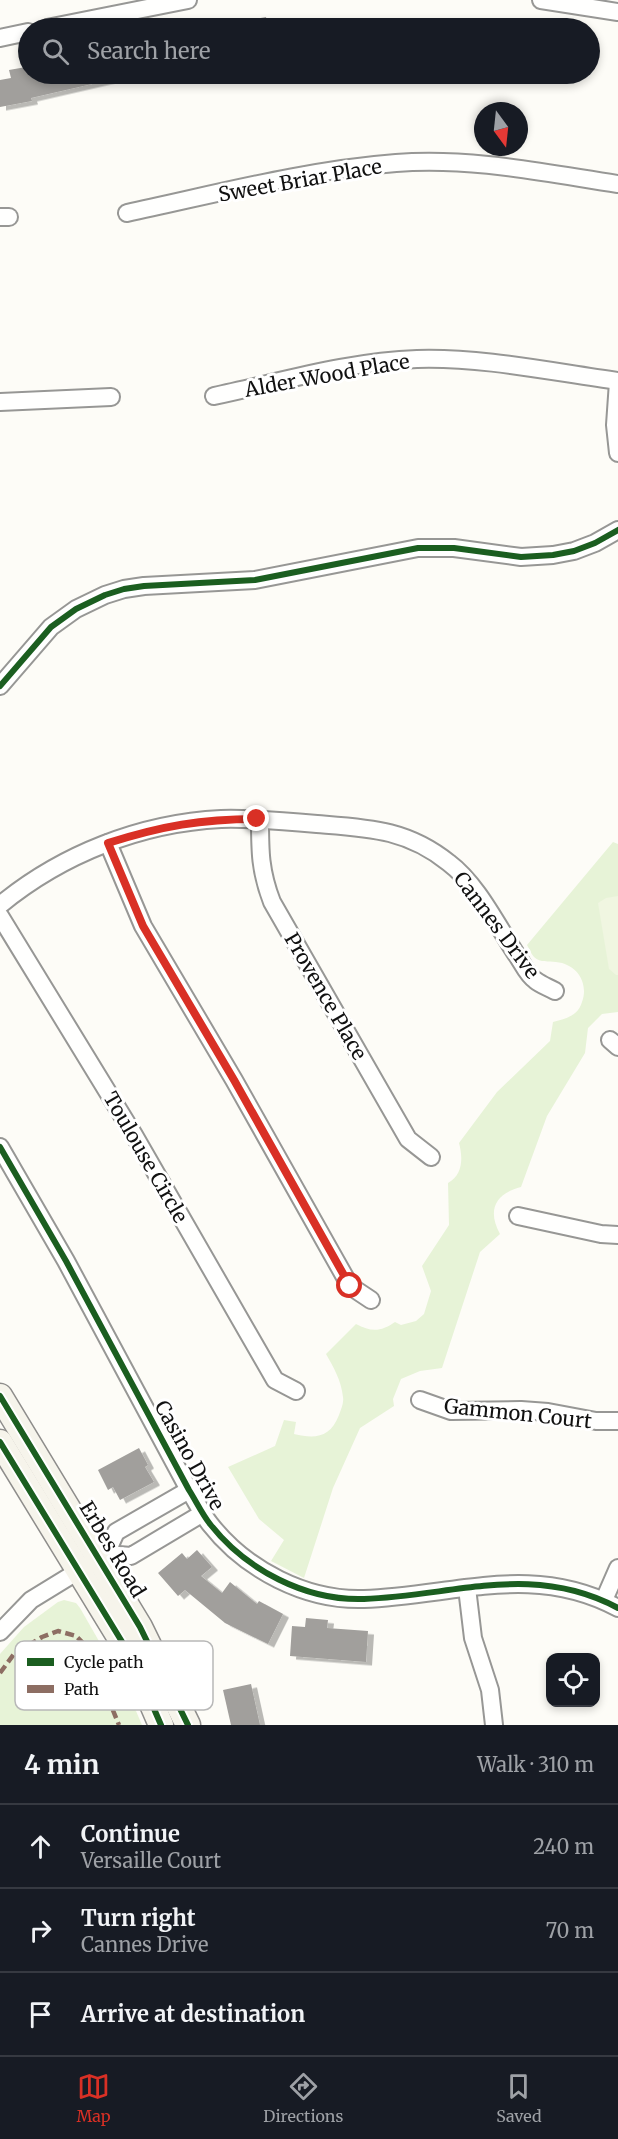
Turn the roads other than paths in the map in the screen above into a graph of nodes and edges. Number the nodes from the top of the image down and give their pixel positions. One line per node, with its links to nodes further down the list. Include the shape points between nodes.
1 (188, 0): 4 (street)
2 (541, 0): 3 (street)
3 (618, 12)
4 (97, 18)
5 (18, 34): 6 (street)
6 (0, 38)
7 (618, 184): 8 (street, Sweet Briar Place, via 489,165 397,163 323,172)
8 (127, 213)
9 (618, 382): 10 (street, Alder Wood Place, via 474,361 417,359 357,366); 13 (street)
10 (214, 396)
11 (111, 397): 12 (street)
12 (0, 402)
13 (618, 453)
14 (618, 530): 15 (street, via 595,543 553,555 521,557 454,548 418,548 255,580 124,589 76,609 51,627)
15 (0, 686)
16 (260, 819): 17 (street, Cannes Drive, via 185,823); 20 (street, Cannes Drive, via 379,829 427,846 452,864 472,887 533,979); 22 (street, Provence Place, via 261,864 272,902 408,1139)
17 (108, 843): 18 (street, Cannes Drive, via 47,871); 25 (street, via 143,926 350,1286)
18 (0, 905)
19 (0, 916): 26 (street, Toulouse Circle, via 134,1135 275,1380)
20 (555, 991)
21 (0, 1147): 31 (street, Casino Drive)
22 (431, 1157)
23 (518, 1216): 24 (street)
24 (618, 1235)
25 (371, 1300)
26 (296, 1391)
27 (0, 1396): 33 (main road, Erbes Road)
28 (420, 1400): 29 (street, Gammon Court, via 451,1411 521,1410)
29 (618, 1421)
30 (0, 1442): 33 (main road, Erbes Road)
31 (189, 1490): 32 (street, Casino Drive); 33 (street, via 116,1532)
32 (203, 1513): 33 (street, via 131,1556); 35 (street, Casino Drive, via 246,1559 300,1589 363,1599)
33 (95, 1561): 37 (street, via 32,1600); 38 (main road, Erbes Road); 39 (main road, Erbes Road)
34 (618, 1568): 36 (street)
35 (467, 1588): 36 (street, Casino Drive, via 541,1584 575,1590); 44 (street, via 473,1638 490,1690)
36 (611, 1604)
37 (0, 1632)
38 (126, 1641)
39 (147, 1641)
40 (154, 1710): 42 (main road, Erbes Road)
41 (181, 1710): 43 (main road, Erbes Road)
42 (161, 1725)
43 (188, 1725)
44 (494, 1725)

